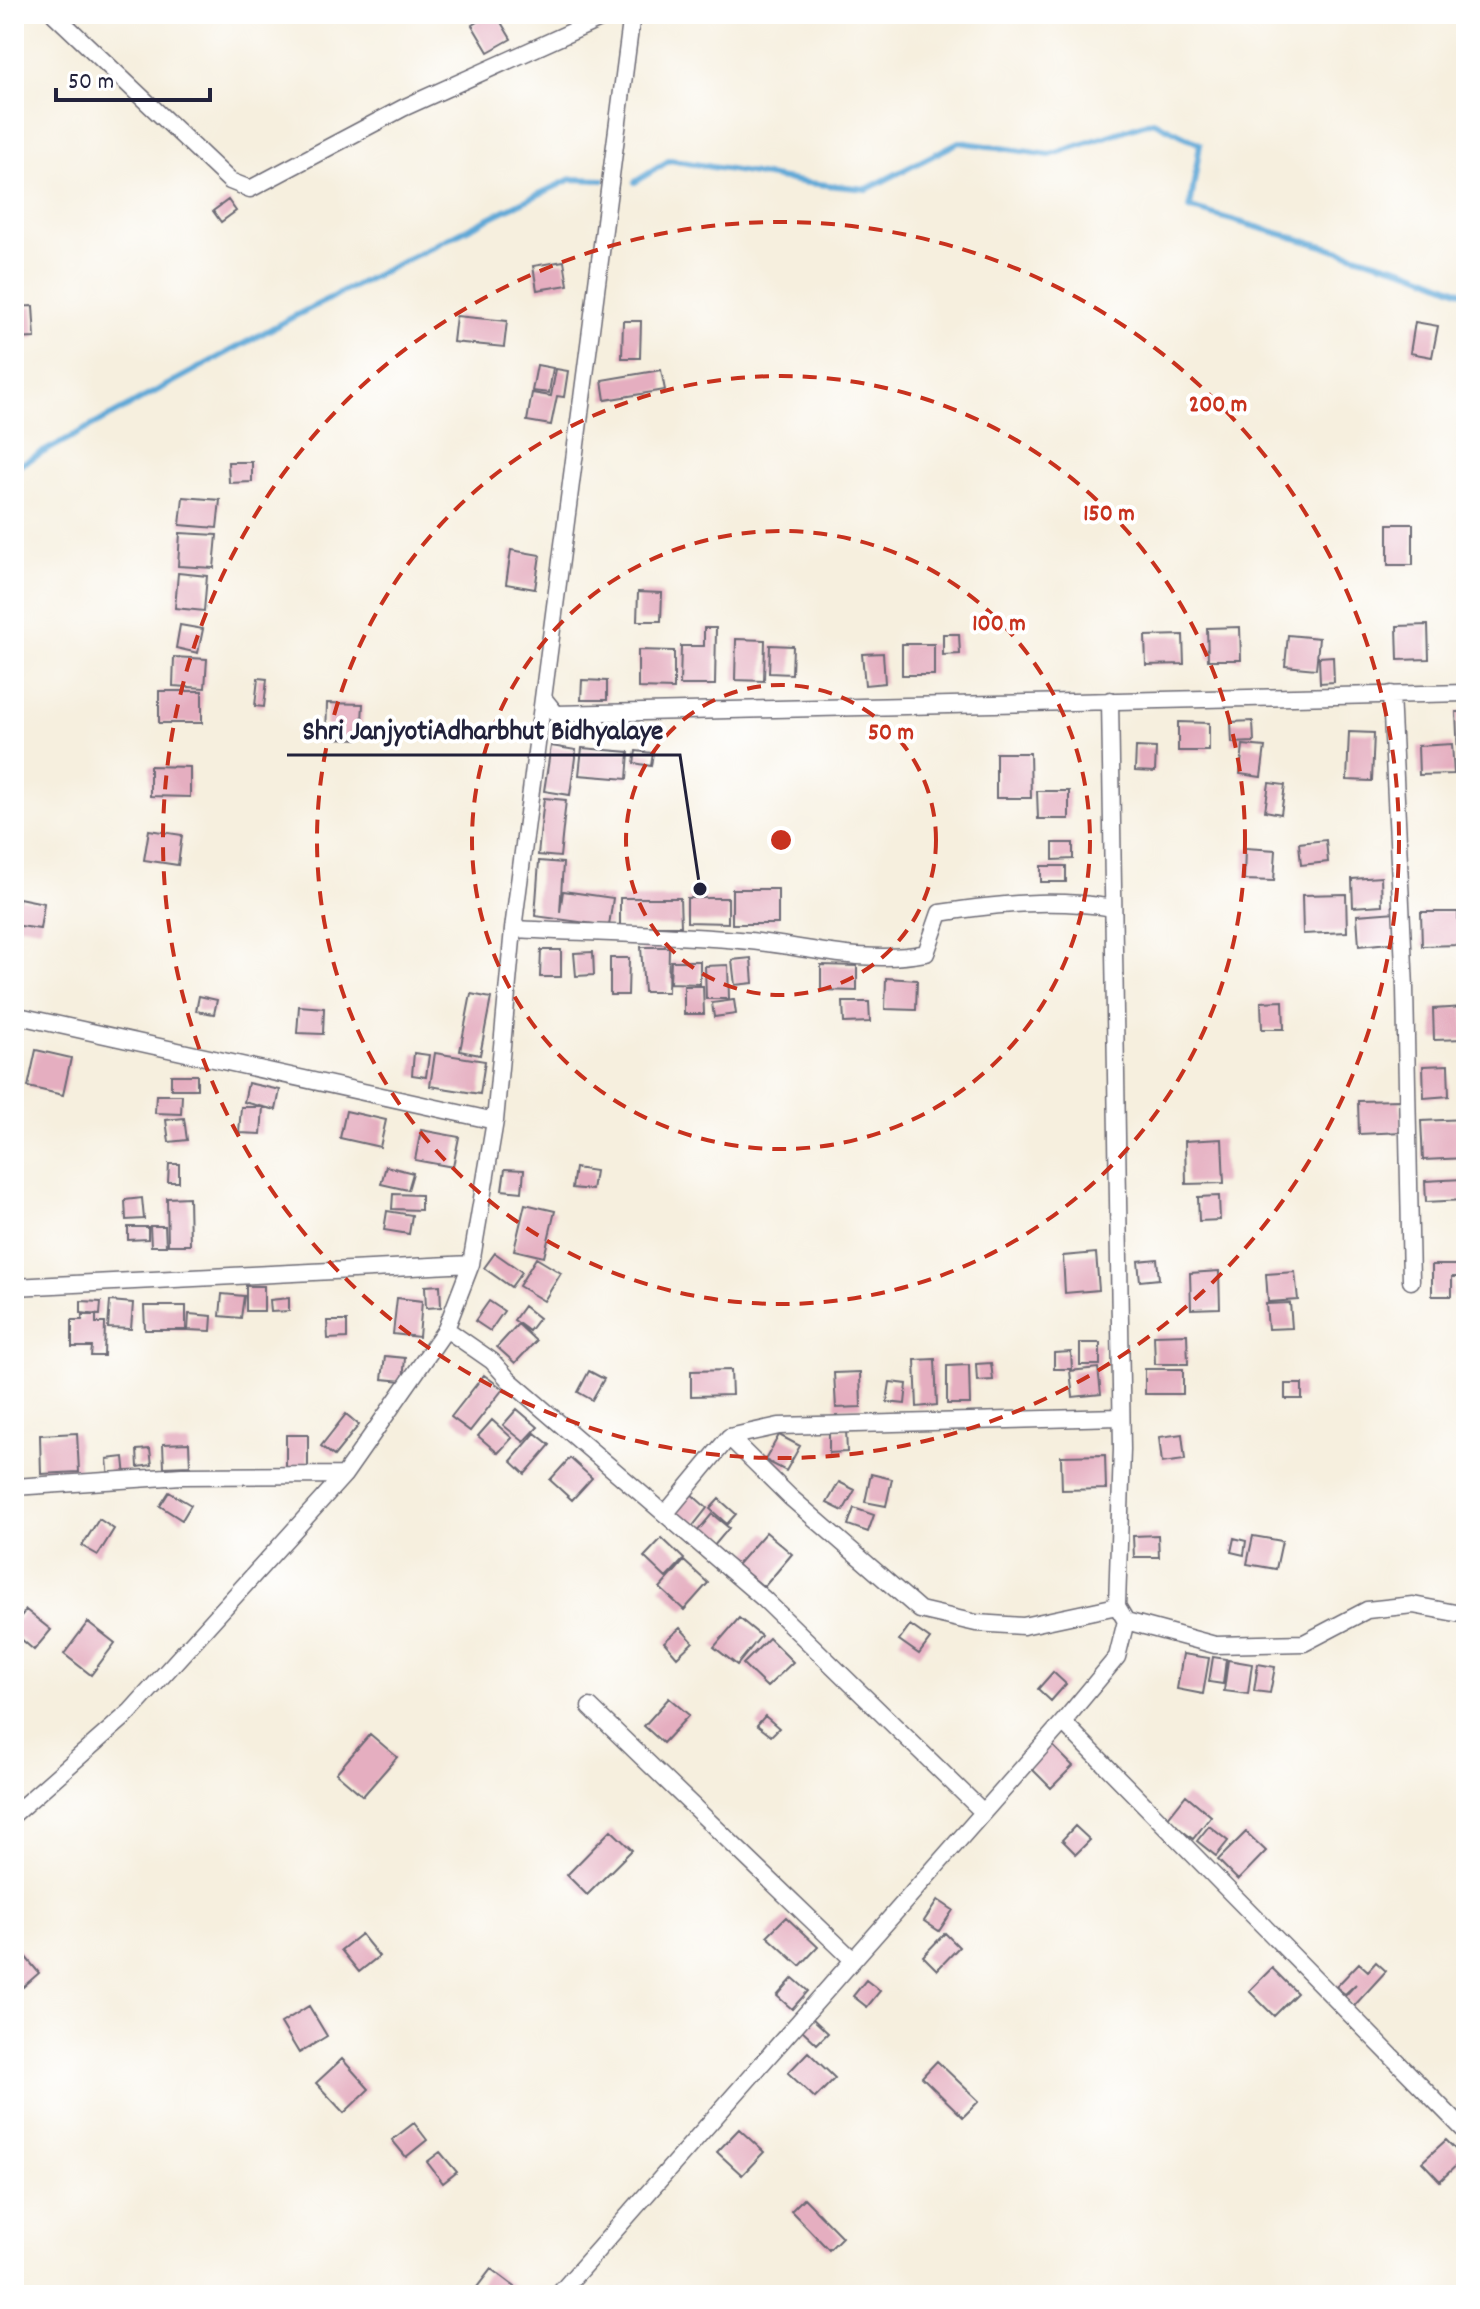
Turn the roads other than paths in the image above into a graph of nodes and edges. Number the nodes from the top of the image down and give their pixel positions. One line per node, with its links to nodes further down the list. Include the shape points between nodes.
1 (54, 14): 2 (street, via 230,181 250,189 403,108)
2 (611, 14)
3 (632, 14): 6 (street)
4 (1466, 693): 5 (street)
5 (1391, 694): 7 (street); 13 (street)
6 (544, 699): 7 (street, via 556,714); 9 (street)
7 (1110, 700): 8 (street)
8 (1113, 908): 9 (street, via 1011,902 940,913 926,953 895,959 752,941); 16 (street)
9 (513, 929): 11 (street)
10 (14, 1015): 11 (street)
11 (495, 1121): 12 (street)
12 (471, 1264): 14 (street); 15 (street)
13 (1411, 1281)
14 (14, 1287)
15 (446, 1329): 18 (street); 20 (street, via 492,1361)
16 (1119, 1417): 17 (street, via 779,1426); 21 (street)
17 (729, 1437): 20 (street); 21 (street, via 920,1610 976,1623 1023,1626)
18 (344, 1475): 19 (street, via 182,1476); 27 (street, via 130,1712)
19 (14, 1487)
20 (666, 1513): 26 (street, via 764,1599)
21 (1117, 1606): 23 (street)
22 (1466, 1615): 23 (street, via 1413,1605 1367,1610 1304,1643 1215,1645)
23 (1126, 1621): 25 (street, via 1117,1657)
24 (590, 1707): 28 (street)
25 (1063, 1722): 26 (street); 29 (street)
26 (982, 1811): 28 (street)
27 (14, 1814)
28 (852, 1959): 30 (street)
29 (1466, 2132)
30 (558, 2295)

